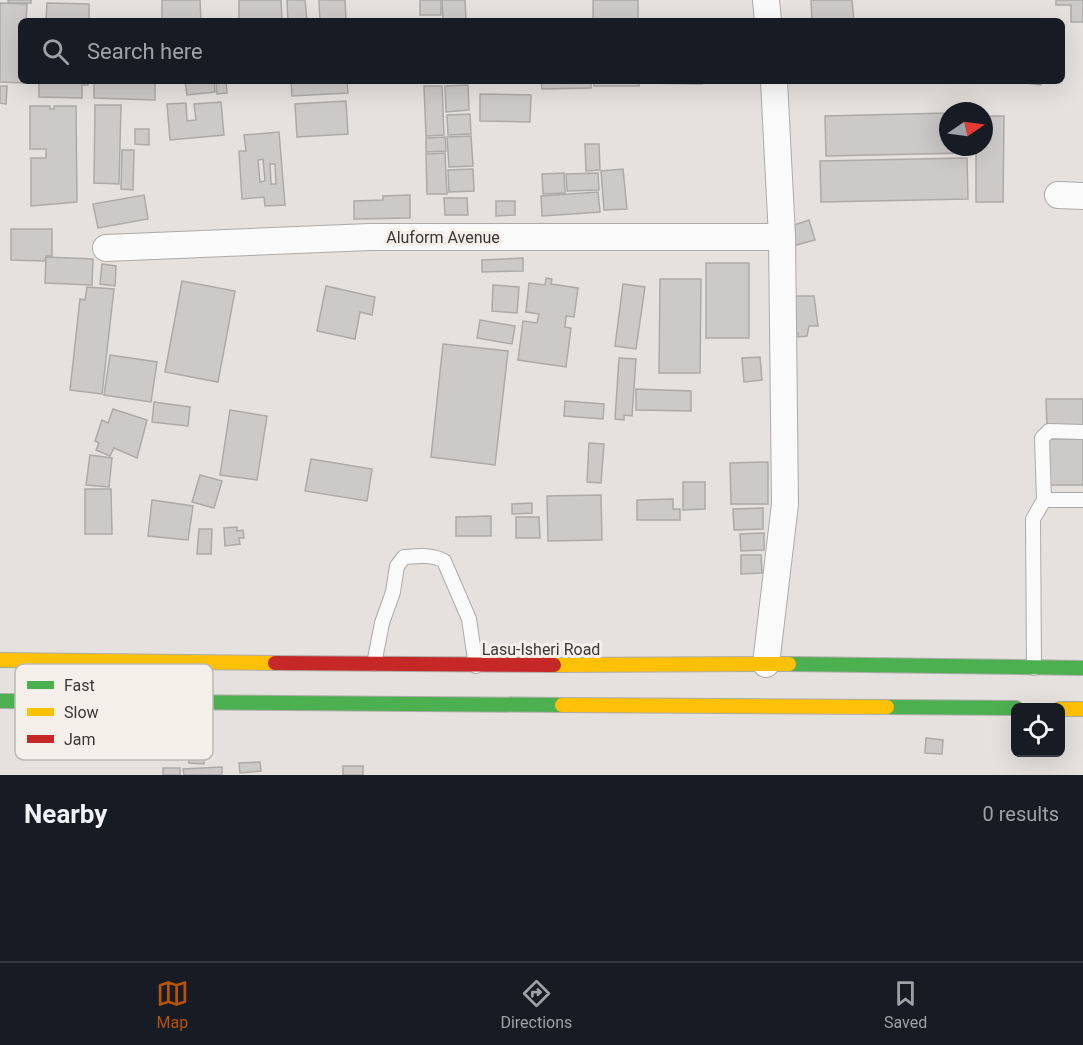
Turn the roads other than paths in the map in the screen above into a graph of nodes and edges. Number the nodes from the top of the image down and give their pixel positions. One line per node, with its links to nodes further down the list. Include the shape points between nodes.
1 (766, 0): 2 (street)
2 (768, 18)
3 (774, 84): 4 (street)
4 (782, 237): 5 (street, Aluform Avenue, via 370,237); 10 (street, via 785,504)
5 (105, 248)
6 (1083, 432): 8 (lane, via 1049,431 1042,438)
7 (1083, 500): 8 (lane)
8 (1044, 501): 13 (lane, via 1033,519)
9 (0, 660): 11 (main road, Lasu-Isheri Road)
10 (766, 664): 12 (main road, Lasu-Isheri Road); 13 (main road, Lasu-Isheri Road)
11 (374, 665): 12 (main road, Lasu-Isheri Road); 12 (lane, via 397,566 405,557 420,556 444,561 469,619)
12 (476, 666)
13 (1034, 668): 14 (main road, Lasu-Isheri Road)
14 (1083, 668)
15 (0, 701): 16 (main road)
16 (15, 701)
17 (213, 702): 18 (main road)
18 (1011, 708)
19 (1065, 709): 20 (main road)
20 (1083, 709)

